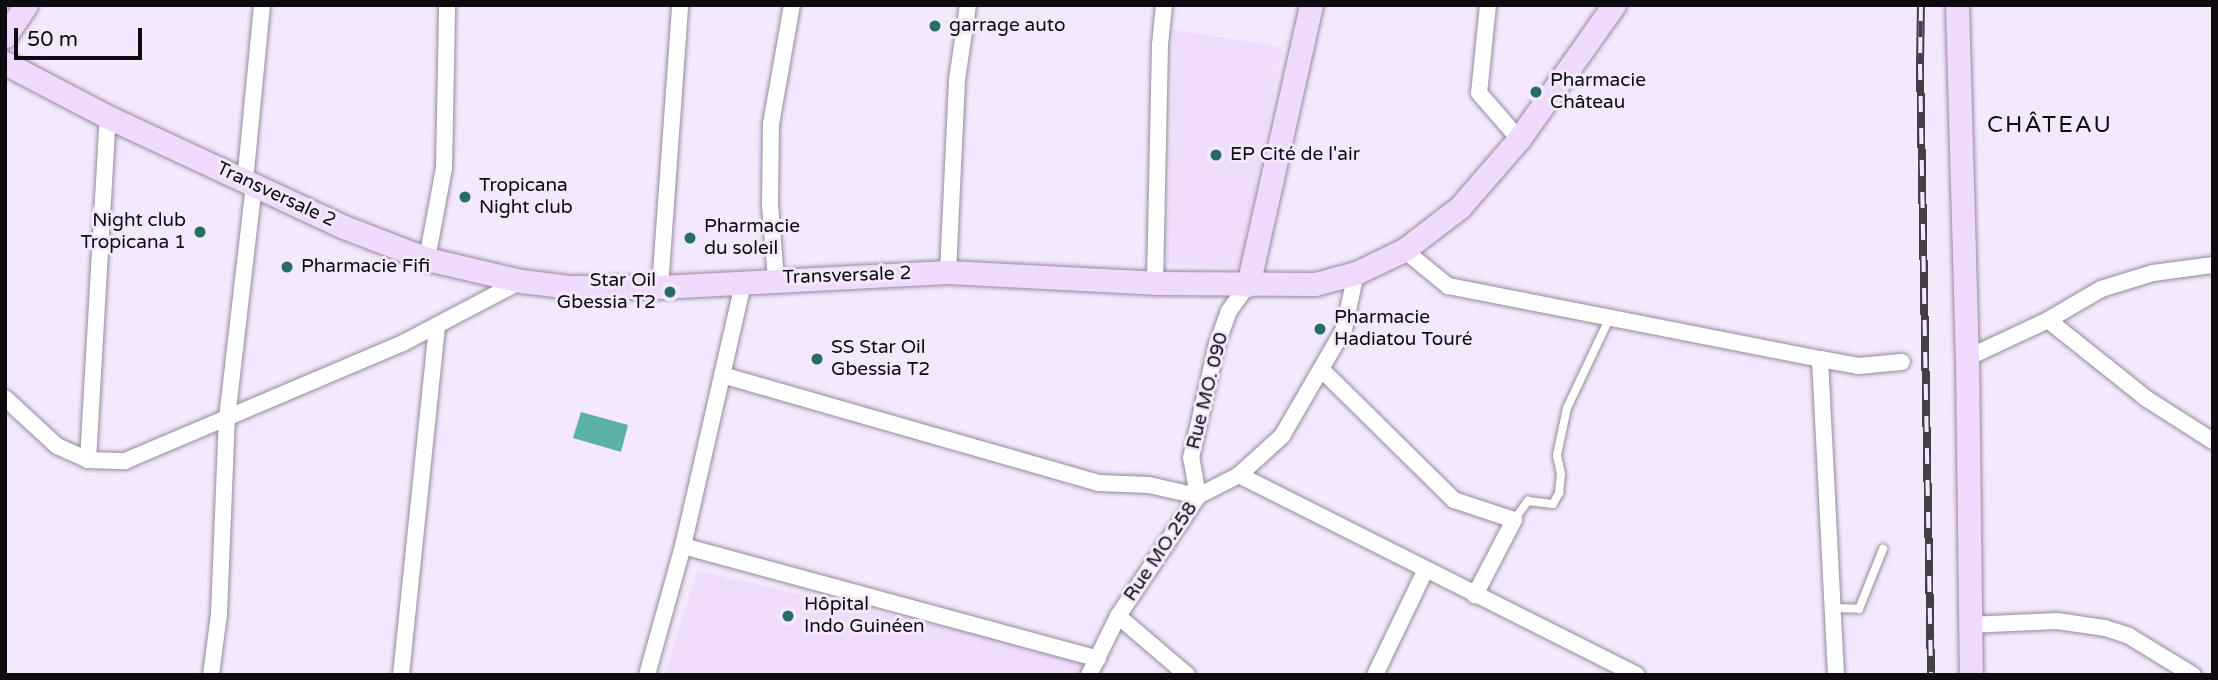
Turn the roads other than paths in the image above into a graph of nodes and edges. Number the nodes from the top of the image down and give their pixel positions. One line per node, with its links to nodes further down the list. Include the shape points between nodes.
1 (26, 5): 12 (main road)
2 (262, 5): 16 (street)
3 (447, 5): 18 (street, via 443,168)
4 (680, 5): 27 (street)
5 (792, 5): 22 (street, via 771,124 770,205)
6 (968, 5): 20 (street, via 957,80)
7 (1164, 5): 24 (street)
8 (1311, 5): 26 (main road, Rue MO. 090)
9 (1488, 5): 15 (street, via 1479,93)
10 (1614, 5): 15 (main road, Transversale 2)
11 (1957, 5): 31 (main road)
12 (5, 36)
13 (5, 63): 14 (main road, Transversale 2)
14 (108, 117): 16 (main road, Transversale 2); 39 (street)
15 (1519, 139): 17 (main road, Transversale 2, via 1460,207)
16 (250, 184): 18 (main road, Transversale 2); 37 (street)
17 (1404, 250): 21 (main road, Transversale 2); 28 (street, via 1448,286)
18 (427, 259): 23 (main road, Transversale 2)
19 (2213, 265): 29 (street, via 2153,273 2101,289)
20 (948, 272): 22 (main road, Transversale 2); 24 (main road, Transversale 2)
21 (1356, 273): 26 (main road, Transversale 2, via 1315,284); 34 (street, Rue MO.258, via 1344,328)
22 (776, 279): 25 (main road, Transversale 2)
23 (520, 281): 27 (main road, Transversale 2, via 569,287); 30 (street)
24 (1155, 283): 26 (main road, Transversale 2)
25 (743, 284): 27 (main road, Transversale 2); 35 (street)
26 (1248, 285): 41 (street, Rue MO. 090, via 1229,311 1217,344 1191,458)
27 (660, 287)
28 (1609, 317): 32 (street); 42 (lane, via 1567,408 1557,456 1559,493 1553,504 1528,501)
29 (2048, 320): 31 (street); 38 (street, via 2147,399)
30 (437, 327): 37 (street); 52 (street)
31 (1967, 358): 49 (main road)
32 (1820, 359): 33 (street, via 1858,366); 47 (street)
33 (1902, 362)
34 (1321, 369): 40 (street, Rue MO.258, via 1282,436); 42 (street, via 1454,500)
35 (722, 375): 41 (street, via 1098,483 1149,485); 43 (street)
36 (5, 398): 39 (street, via 57,446)
37 (227, 418): 39 (street, via 125,461); 51 (street, via 219,614)
38 (2213, 441)
39 (88, 460)
40 (1239, 475): 41 (street, Rue MO.258); 45 (street)
41 (1198, 496): 48 (street, Rue MO.258)
42 (1514, 520): 46 (street)
43 (683, 546): 50 (street); 53 (street)
44 (1883, 550): 47 (lane, via 1859,609)
45 (1425, 570): 46 (street); 56 (street)
46 (1475, 595): 57 (street)
47 (1834, 608): 58 (street)
48 (1118, 616): 50 (street, Rue MO.258); 55 (street)
49 (1968, 625): 59 (main road); 60 (street, via 2057,621 2105,628 2129,636)
50 (1098, 659): 54 (street, Rue MO.258)
51 (211, 675)
52 (401, 675)
53 (647, 675)
54 (1089, 675)
55 (1187, 675)
56 (1375, 675)
57 (1636, 675)
58 (1836, 675)
59 (1971, 675)
60 (2193, 675)

